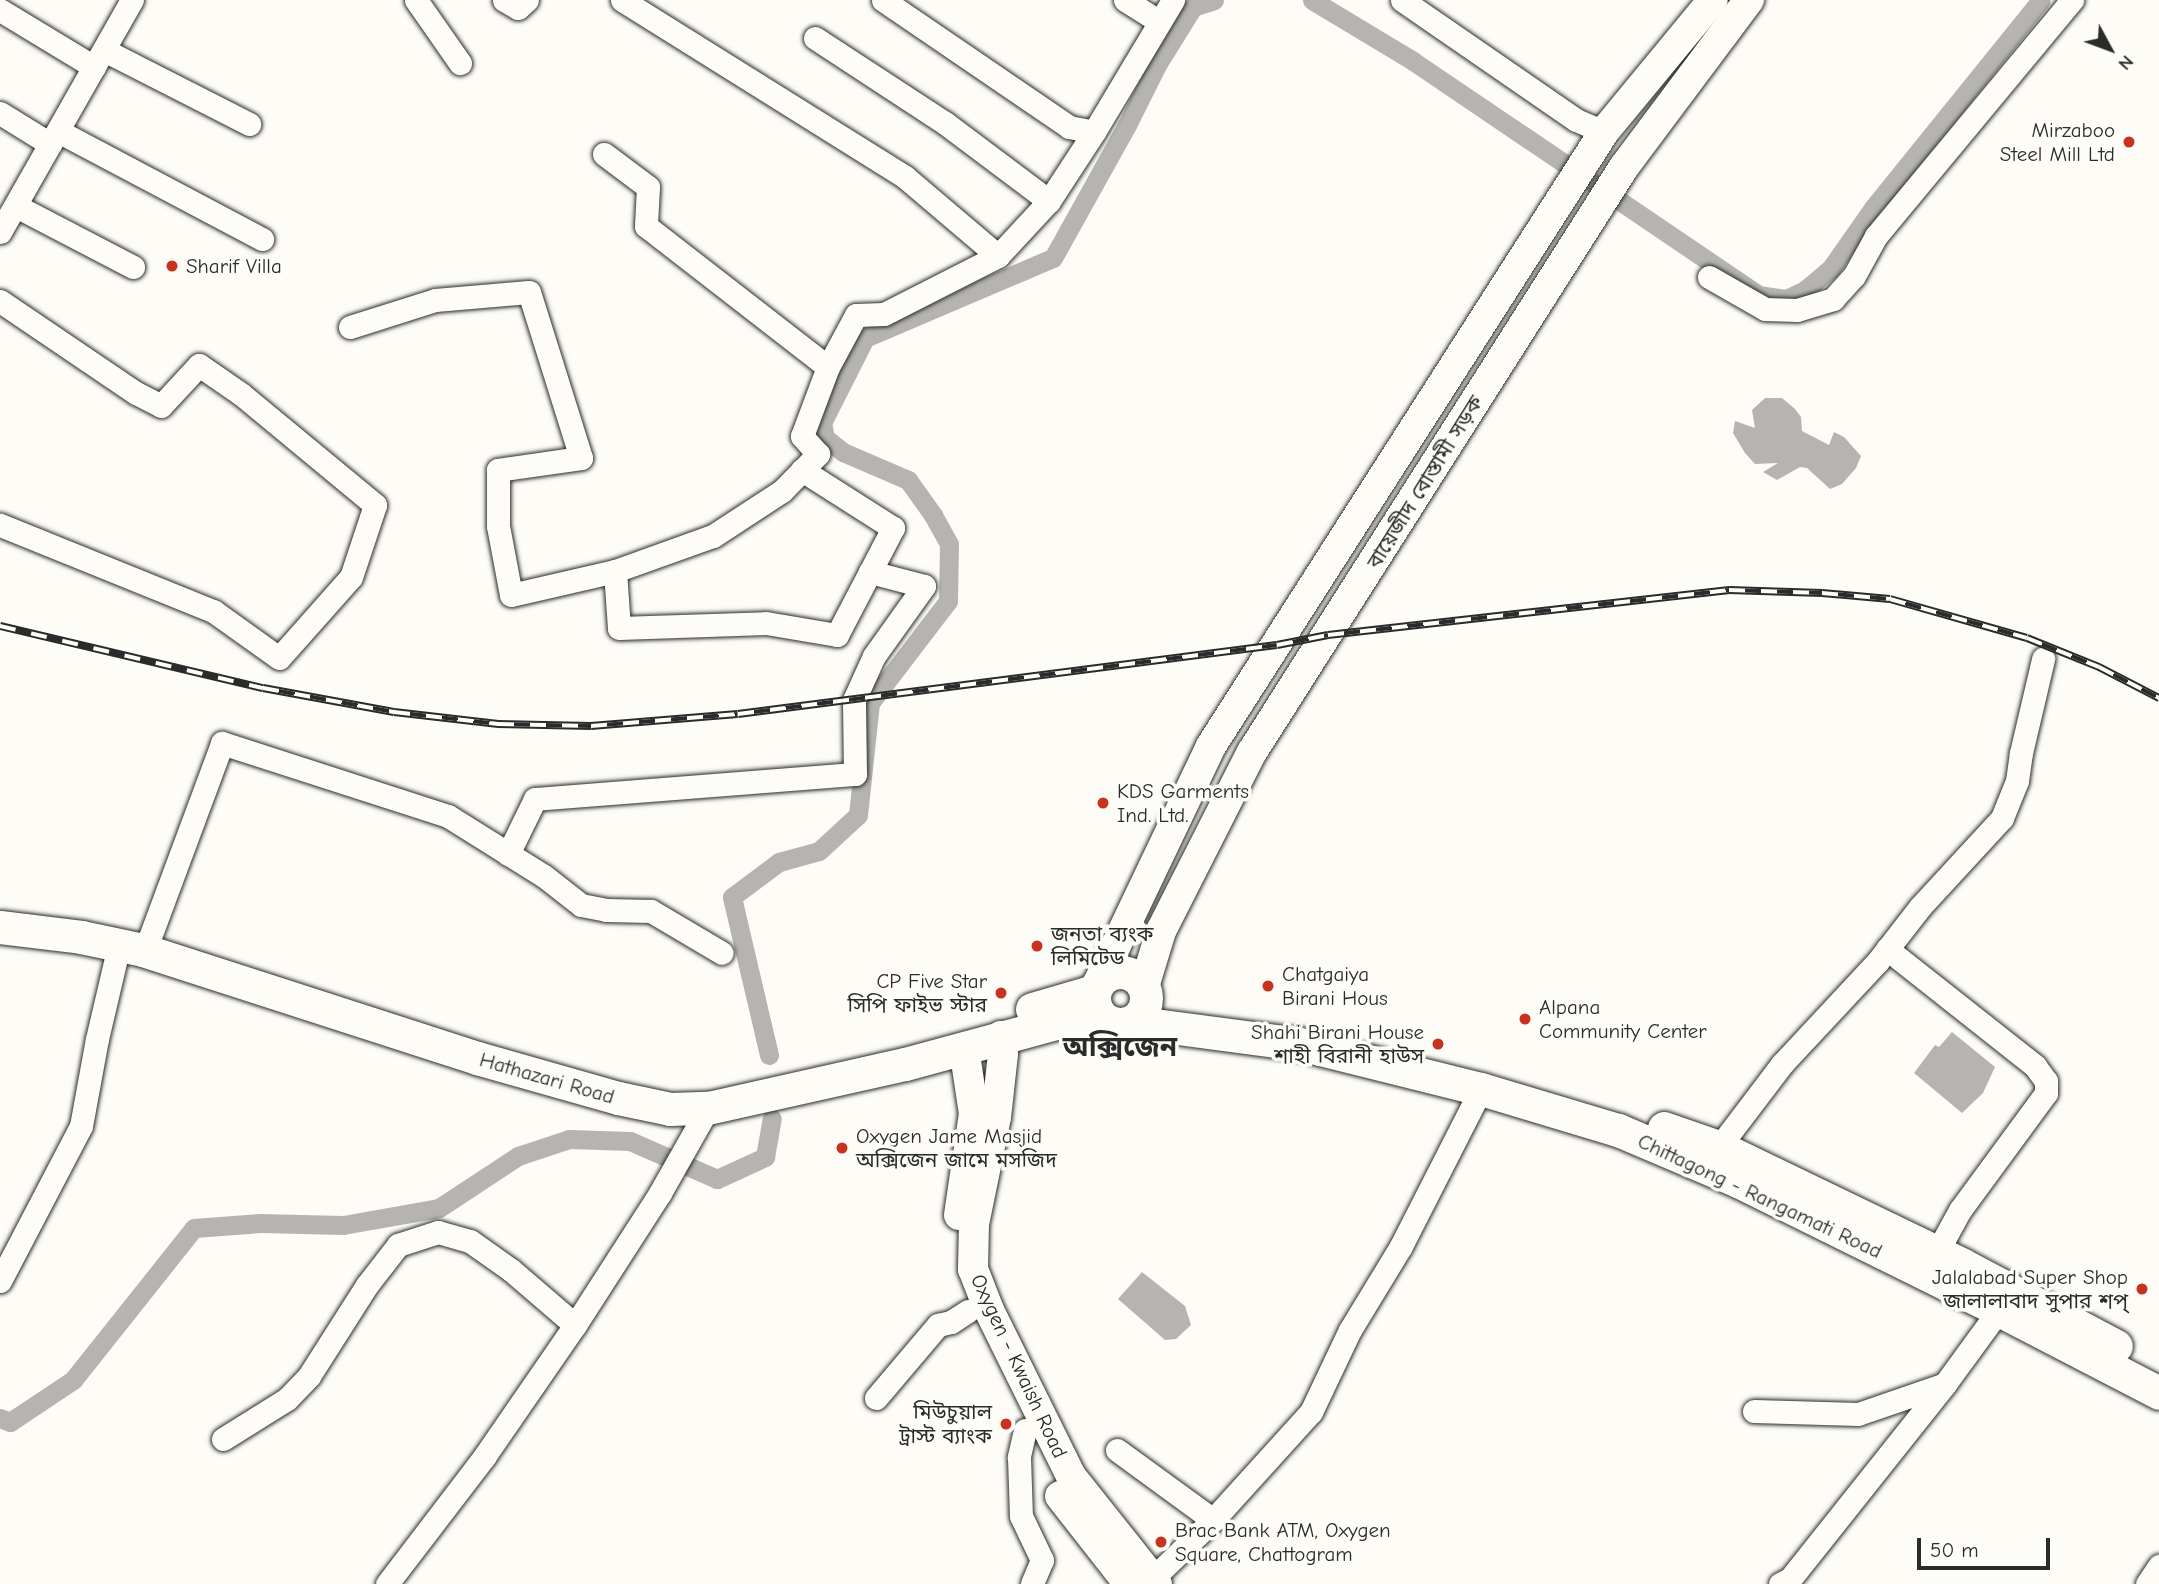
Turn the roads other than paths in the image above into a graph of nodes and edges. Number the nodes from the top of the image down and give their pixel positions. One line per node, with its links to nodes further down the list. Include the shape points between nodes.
1 (132, 0): 16 (street)
2 (416, 0): 17 (street)
3 (504, 0): 4 (street, via 518,8)
4 (527, 0)
5 (622, 0): 28 (street, via 905,177)
6 (883, 0): 20 (street, via 1069,127)
7 (1125, 0): 14 (street)
8 (1172, 0): 14 (street)
9 (1402, 0): 22 (street)
10 (1713, 0): 22 (main road, বায়েজীদ বোস্তামী সড়ক)
11 (1749, 0): 45 (main road, বায়েজীদ বোস্তামী সড়ক, via 1623,167 1252,752 1161,931)
12 (2072, 0): 30 (street, via 1876,236 1854,276 1833,299 1797,310 1765,309)
13 (0, 10): 16 (street)
14 (1158, 21): 20 (street)
15 (815, 38): 24 (street, via 945,123)
16 (99, 59): 19 (street); 21 (street)
17 (460, 63)
18 (0, 113): 21 (street)
19 (249, 124)
20 (1094, 132): 24 (street)
21 (54, 138): 25 (street); 27 (street)
22 (1600, 138): 45 (main road, বায়েজীদ বোস্তামী সড়ক, via 1211,746)
23 (604, 154): 33 (street, via 648,187 646,226)
24 (1049, 201): 28 (street)
25 (16, 206): 26 (street); 29 (street)
26 (0, 232)
27 (262, 239)
28 (998, 256): 33 (street, via 884,314 856,315)
29 (133, 267)
30 (1709, 277)
31 (0, 301): 35 (street, via 161,406 199,365 375,505 351,577 279,658 213,611)
32 (350, 327): 36 (street, via 435,300 529,292 581,458 498,470 498,526 511,596)
33 (828, 367): 34 (street, via 802,436 818,454)
34 (802, 470): 36 (street, via 782,491 713,536); 37 (street, via 893,528)
35 (0, 524)
36 (615, 571): 37 (street, via 619,628 766,623 837,635)
37 (870, 572): 39 (street, via 924,586 874,656 854,700 855,774 535,799)
38 (2043, 659): 43 (street, via 2017,782 2002,818)
39 (508, 854): 42 (street, via 448,816 222,743); 44 (street, via 581,905 651,911)
40 (0, 911): 42 (highway, Hathazari Road)
41 (0, 927): 42 (highway, Hathazari Road)
42 (134, 941): 45 (highway, Hathazari Road, via 580,1069 676,1091 797,1073); 49 (highway, Hathazari Road, via 477,1058 618,1098 670,1109); 52 (street, via 97,1040 82,1126)
43 (1887, 949): 50 (street, via 1782,1064); 51 (street, via 2035,1066 2046,1081 2046,1093 1961,1210)
44 (722, 953)
45 (1119, 1001): 46 (highway, Hathazari Road); 48 (highway, Chittagong - Rangamati Road); 50 (highway, Chittagong - Rangamati Road, via 1281,1022 1479,1065)
46 (1001, 1036): 47 (highway, Hathazari Road); 66 (main road, Oxygen - Kwaish Road, via 996,1117 974,1224 973,1269 1070,1476)
47 (964, 1048): 49 (highway, Hathazari Road); 54 (main road, Oxygen - Kwaish Road, via 974,1114 953,1262)
48 (1480, 1089): 53 (highway, Chittagong - Rangamati Road, via 1618,1130 1738,1181); 64 (street, via 1311,1412)
49 (708, 1108): 55 (street)
50 (1720, 1147): 51 (highway, Chittagong - Rangamati Road)
51 (1937, 1252): 56 (highway, Chittagong - Rangamati Road)
52 (0, 1281)
53 (1999, 1310): 57 (street); 58 (highway, Chittagong - Rangamati Road)
54 (968, 1311): 59 (street, via 938,1325); 61 (main road, Oxygen - Kwaish Road)
55 (575, 1325): 62 (street, via 470,1241 438,1232 418,1238 398,1245 309,1376 287,1399); 67 (street, via 484,1457)
56 (2159, 1369)
57 (1945, 1384): 60 (street, via 1858,1414); 69 (street, via 1790,1579)
58 (2159, 1393)
59 (876, 1398)
60 (1755, 1411)
61 (1024, 1430): 66 (main road, Oxygen - Kwaish Road, via 1058,1493); 68 (street, via 1019,1457 1021,1516 1042,1560)
62 (223, 1439)
63 (1117, 1450): 64 (street)
64 (1213, 1520): 66 (street)
65 (2159, 1566): 70 (street)
66 (1146, 1582)
67 (387, 1584)
68 (1032, 1584)
69 (1780, 1584)
70 (2147, 1584)

